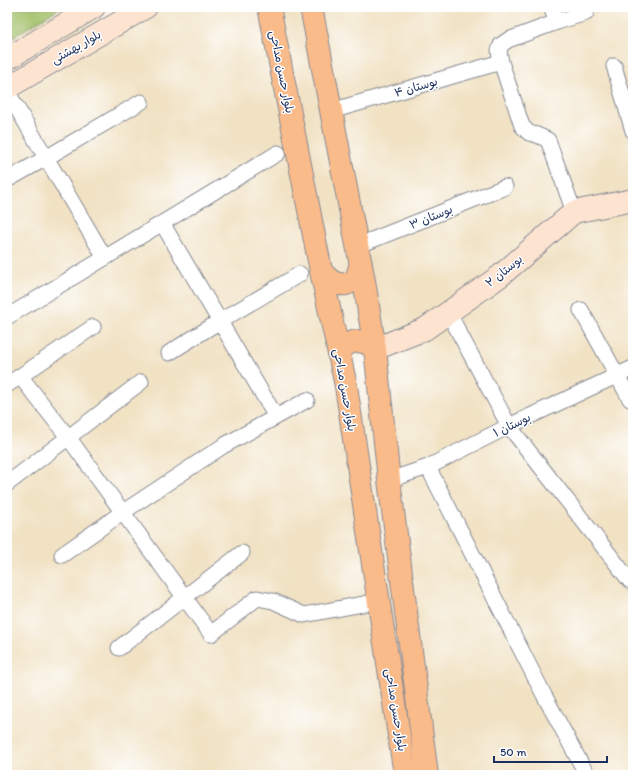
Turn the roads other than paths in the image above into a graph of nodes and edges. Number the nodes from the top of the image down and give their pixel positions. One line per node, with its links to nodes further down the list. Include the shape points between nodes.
1 (94, 7): 8 (street, بلوار بهشتی)
2 (146, 7): 11 (street, بلوار بهشتی)
3 (269, 7): 24 (main road, بلوار حسن مداحی)
4 (310, 7): 13 (main road, بلوار حسن مداحی)
5 (552, 7): 7 (street)
6 (586, 12): 7 (street)
7 (557, 22): 9 (street, via 508,40 501,45 499,51)
8 (7, 59)
9 (501, 62): 13 (street, بوستان ۴); 20 (street, via 522,126 529,133 548,140)
10 (614, 66): 14 (street)
11 (7, 89): 16 (street)
12 (141, 102): 16 (street)
13 (331, 111): 22 (main road, بلوار حسن مداحی)
14 (633, 131)
15 (278, 153): 21 (street)
16 (46, 158): 17 (street); 23 (street)
17 (7, 180)
18 (505, 187): 22 (street, بوستان ۳)
19 (633, 200): 20 (street, بوستان ۲)
20 (574, 212): 26 (street, بوستان ۲, via 500,276)
21 (162, 223): 23 (street); 28 (street)
22 (359, 255): 24 (main road, via 358,274 349,284 334,283 328,278); 30 (main road, بلوار حسن مداحی)
23 (105, 258): 27 (street)
24 (311, 273): 28 (street); 32 (main road, بلوار حسن مداحی)
25 (581, 310): 35 (street)
26 (448, 312): 30 (street, بوستان ۲, via 425,329); 41 (street)
27 (7, 317)
28 (220, 321): 31 (street); 40 (street)
29 (93, 327): 34 (street)
30 (375, 349): 32 (main road, via 366,343 351,342 342,349); 44 (main road, بلوار حسن مداحی)
31 (169, 353)
32 (339, 356): 51 (main road, بلوار حسن مداحی, via 346,386)
33 (633, 368): 35 (street, بوستان ۱)
34 (20, 376): 37 (street); 42 (street)
35 (617, 376): 38 (street); 41 (street, بوستان ۱)
36 (141, 382): 42 (street)
37 (7, 385)
38 (630, 399)
39 (308, 400): 40 (street)
40 (276, 418): 46 (street, via 223,446)
41 (509, 426): 43 (street, بوستان ۱); 49 (street)
42 (68, 437): 45 (street); 46 (street)
43 (428, 467): 44 (street, بوستان ۱); 55 (street)
44 (389, 480): 54 (main road, بلوار حسن مداحی)
45 (7, 484)
46 (123, 512): 48 (street); 50 (street)
47 (242, 553): 50 (street)
48 (62, 555)
49 (630, 581)
50 (184, 598): 51 (street, via 211,634 257,598 273,600 304,615); 52 (street)
51 (379, 601): 53 (main road, بلوار حسن مداحی)
52 (119, 648)
53 (405, 775)
54 (427, 775)
55 (587, 775)

